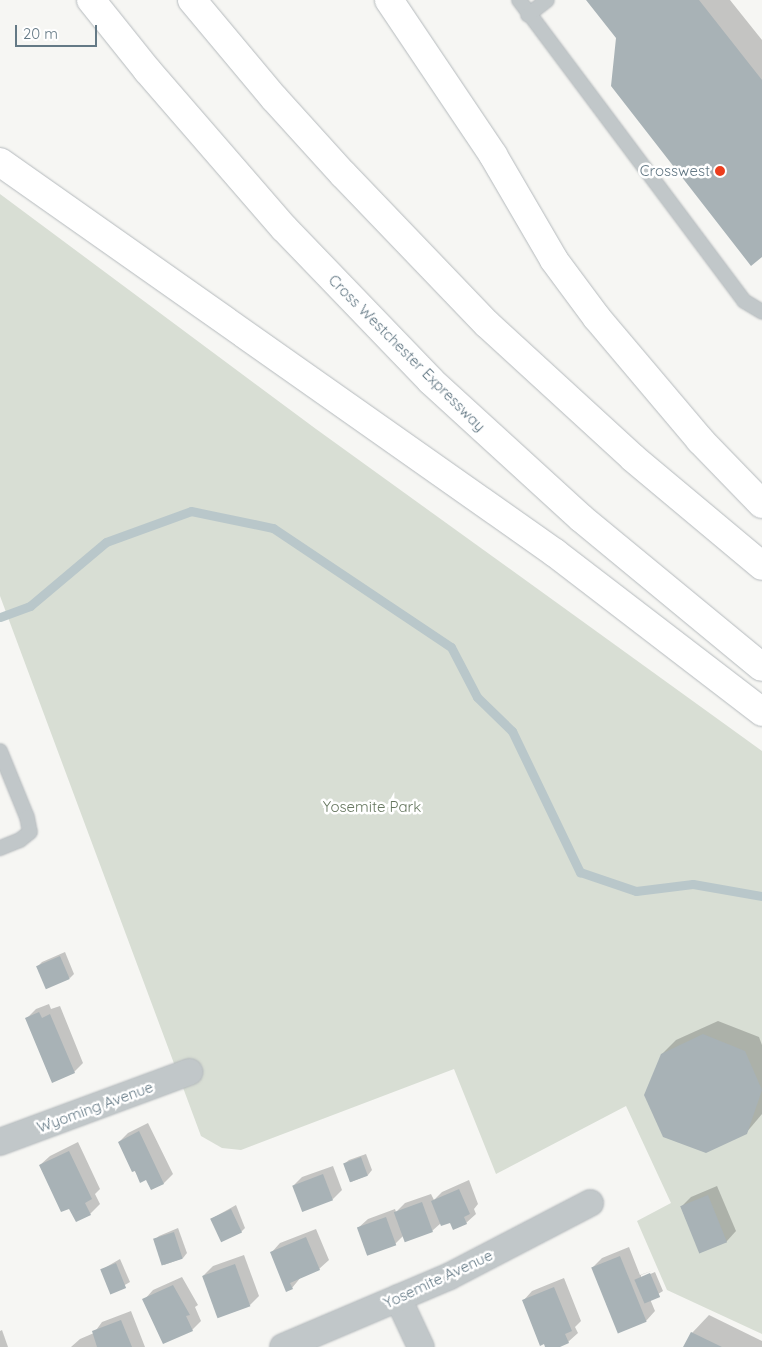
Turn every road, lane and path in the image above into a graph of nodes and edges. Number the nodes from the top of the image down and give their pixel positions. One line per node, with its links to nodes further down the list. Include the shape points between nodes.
1 (91, 0): 11 (highway, Cross Westchester Expressway, via 278,221 432,381 581,518)
2 (192, 0): 10 (highway, via 299,126 487,324 633,458)
3 (389, 0): 9 (highway, via 493,155 554,260 596,318 700,440)
4 (519, 0): 6 (lane)
5 (547, 0): 6 (lane)
6 (528, 15): 8 (lane, via 744,301)
7 (0, 162): 12 (highway, via 554,553)
8 (762, 312)
9 (762, 504)
10 (762, 566)
11 (762, 667)
12 (762, 712)
13 (0, 751): 14 (lane, via 30,832)
14 (0, 848)
15 (190, 1072): 16 (street, Wyoming Avenue)
16 (0, 1142)
17 (590, 1203): 18 (street, Yosemite Avenue, via 450,1276)
18 (398, 1298): 19 (street, Yosemite Avenue); 20 (street)
19 (283, 1347)
20 (421, 1347)

